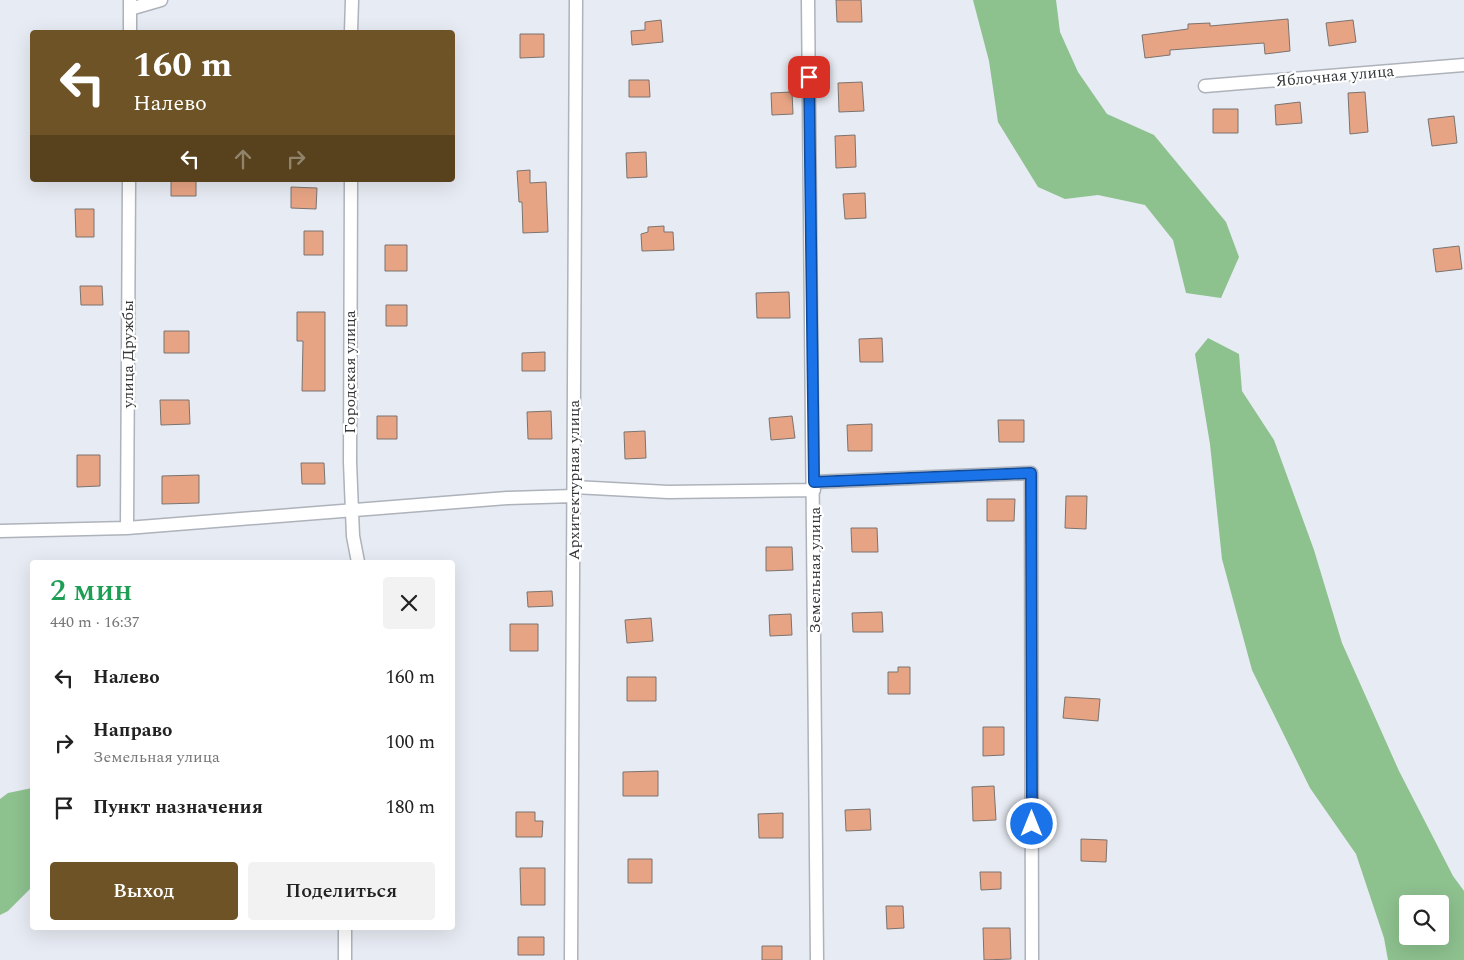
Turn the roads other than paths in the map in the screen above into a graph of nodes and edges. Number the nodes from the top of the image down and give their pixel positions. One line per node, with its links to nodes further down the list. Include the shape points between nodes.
1 (161, 0): 5 (street)
2 (352, 0): 7 (street)
3 (576, 0): 13 (street, Архитектурная улица)
4 (808, 0): 12 (street, Земельная улица)
5 (130, 5): 6 (street)
6 (130, 30)
7 (351, 30)
8 (1464, 65): 9 (street, Яблочная улица)
9 (1206, 86)
10 (129, 182): 15 (street, улица Дружбы)
11 (351, 182): 14 (street, Городская улица, via 350,462)
12 (814, 486): 13 (street); 21 (street, Земельная улица); 22 (street, via 1031,473)
13 (574, 492): 14 (street); 20 (street, Архитектурная улица)
14 (354, 510): 15 (street); 17 (street, Городская улица, via 353,536)
15 (127, 528): 16 (street)
16 (0, 530)
17 (358, 560)
18 (345, 930): 19 (street)
19 (345, 960)
20 (571, 960)
21 (817, 960)
22 (1032, 960)

